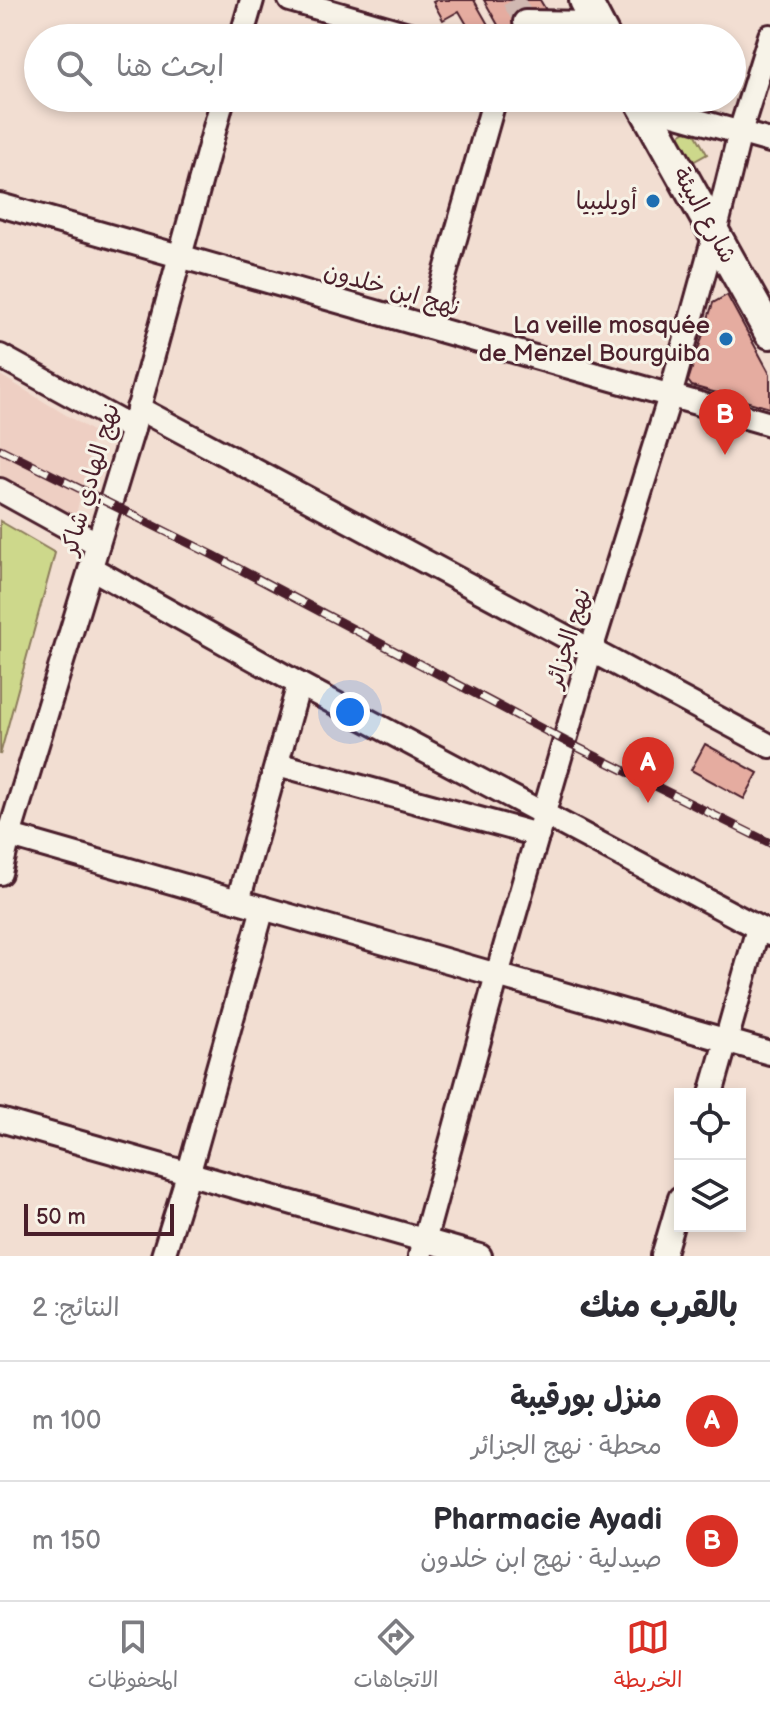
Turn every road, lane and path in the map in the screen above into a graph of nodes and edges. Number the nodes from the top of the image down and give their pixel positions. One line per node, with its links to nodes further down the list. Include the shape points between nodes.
1 (252, 0): 4 (street)
2 (290, 0): 5 (street)
3 (596, 20): 6 (street)
4 (245, 24)
5 (373, 24)
6 (570, 24)
7 (770, 36): 13 (street, نهج الجزائر)
8 (219, 112): 18 (street, نهج الهادي شاكر)
9 (491, 112): 19 (street)
10 (645, 112): 15 (main road, شارع البيئة)
11 (676, 112): 15 (street)
12 (692, 112): 13 (street)
13 (740, 132): 14 (street); 17 (street, نهج الجزائر)
14 (770, 141)
15 (666, 146): 17 (main road, شارع البيئة)
16 (0, 205): 18 (street, نهج ابن خلدون)
17 (715, 233): 20 (main road, شارع البيئة); 22 (street, نهج الجزائر)
18 (179, 256): 19 (street, نهج ابن خلدون); 23 (street, نهج الهادي شاكر)
19 (430, 327): 22 (street, نهج ابن خلدون)
20 (770, 333)
21 (0, 356): 23 (street)
22 (670, 396): 24 (street, نهج ابن خلدون); 28 (street, نهج الجزائر)
23 (136, 419): 26 (street, نهج الهادي شاكر); 28 (street)
24 (770, 424)
25 (0, 490): 26 (street)
26 (98, 544): 27 (street, نهج الهادي شاكر)
27 (91, 568): 29 (street); 33 (street, نهج الهادي شاكر)
28 (591, 650): 30 (street); 32 (street, نهج الجزائر)
29 (299, 684): 31 (street); 32 (street)
30 (770, 746)
31 (277, 764): 34 (street); 36 (street)
32 (544, 813): 34 (street, نهج الجزائر); 38 (street)
33 (5, 834): 35 (street, نهج الهادي شاكر); 36 (street)
34 (538, 835): 39 (street, نهج الجزائر)
35 (0, 873)
36 (238, 901): 37 (street)
37 (263, 908): 39 (street); 44 (street)
38 (764, 931): 40 (street)
39 (497, 975): 40 (street); 46 (street, نهج الجزائر)
40 (726, 1041): 41 (street); 42 (street)
41 (770, 1053)
42 (713, 1088)
43 (0, 1120): 44 (street)
44 (188, 1175): 46 (street); 47 (street)
45 (674, 1218): 49 (street)
46 (422, 1248): 48 (street)
47 (163, 1256)
48 (480, 1256)
49 (663, 1256)

